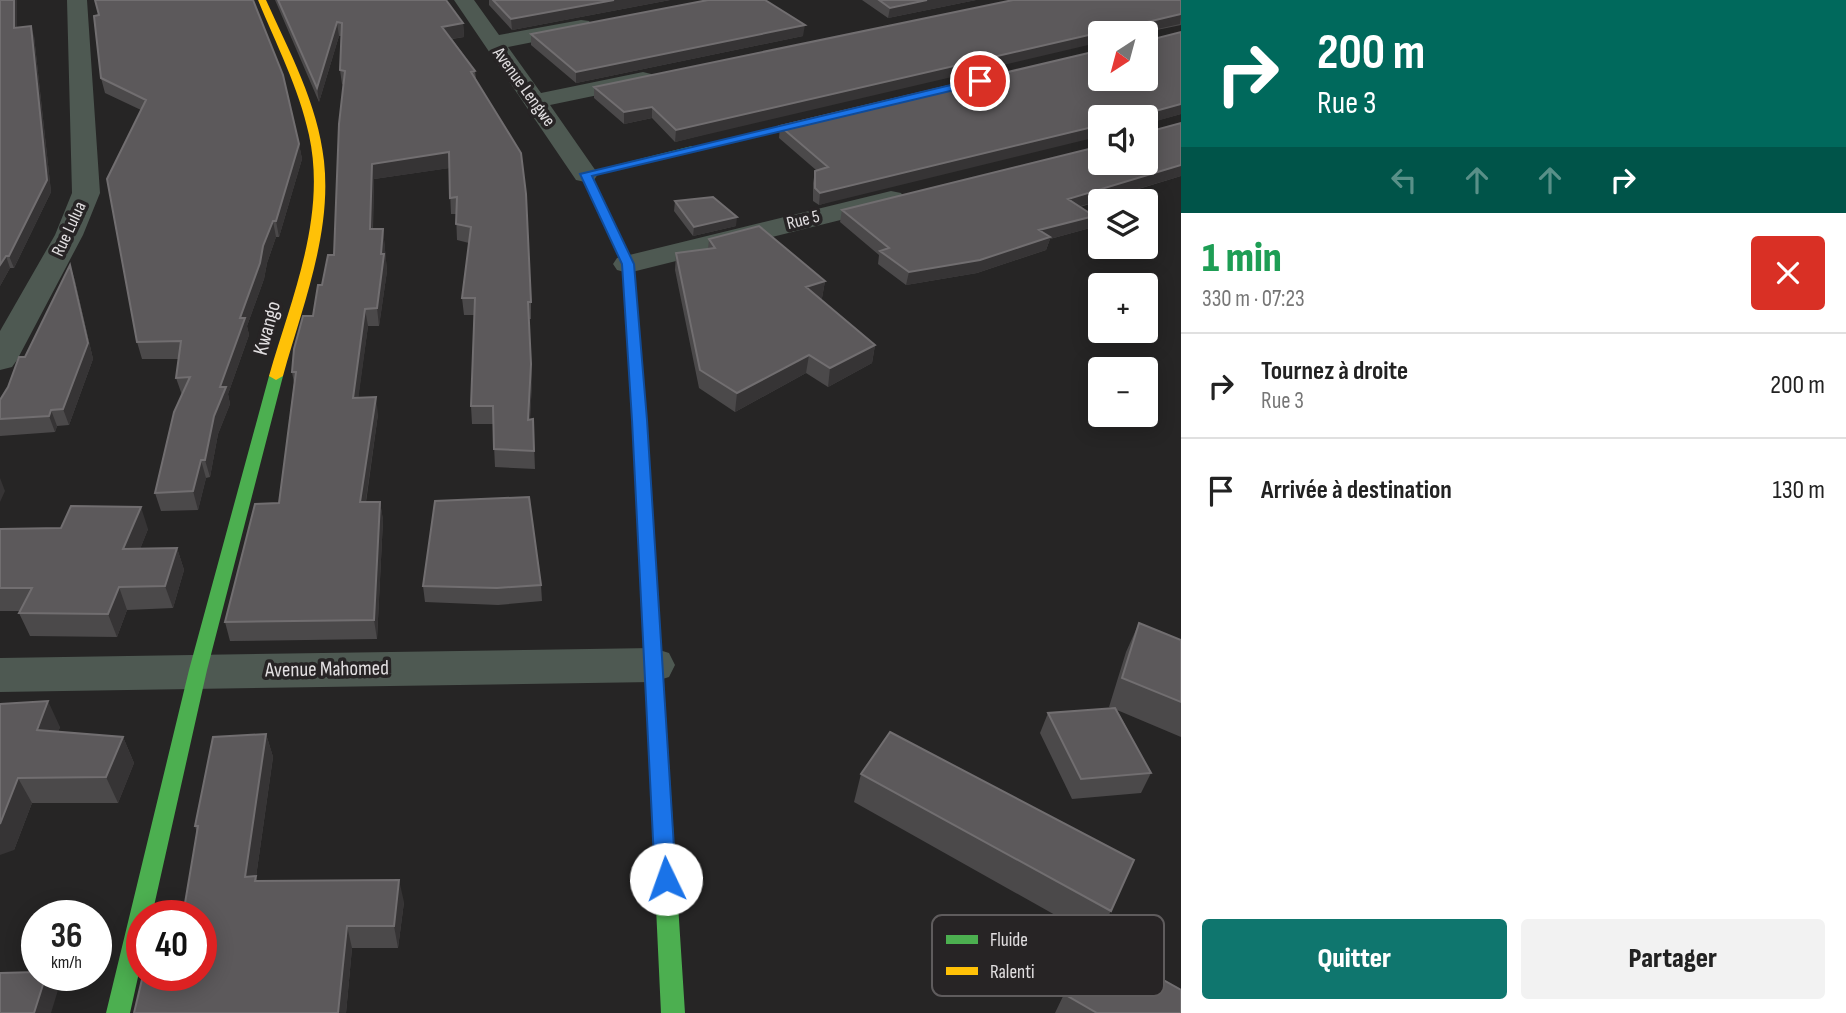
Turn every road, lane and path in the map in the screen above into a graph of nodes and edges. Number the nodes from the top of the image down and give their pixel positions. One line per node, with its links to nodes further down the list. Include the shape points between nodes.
1 (77, 0): 12 (street, Rue Lulua, via 86,193 69,235)
2 (262, 0): 14 (street, Kwango, via 303,99 316,144 320,183 316,225)
3 (464, 0): 5 (street, Avenue Lengwe)
4 (598, 23): 5 (street)
5 (492, 43): 7 (street, Avenue Lengwe)
6 (670, 73): 7 (street)
7 (536, 101): 9 (street, Avenue Lengwe)
8 (842, 114): 9 (street)
9 (585, 174): 11 (street)
10 (919, 192): 11 (street, Rue 5)
11 (628, 264): 13 (street)
12 (0, 360)
13 (653, 665): 14 (street, Avenue Mahomed); 17 (street)
14 (198, 670): 15 (street, Avenue Mahomed); 16 (street, Kwango)
15 (0, 676)
16 (118, 1013)
17 (673, 1013)

